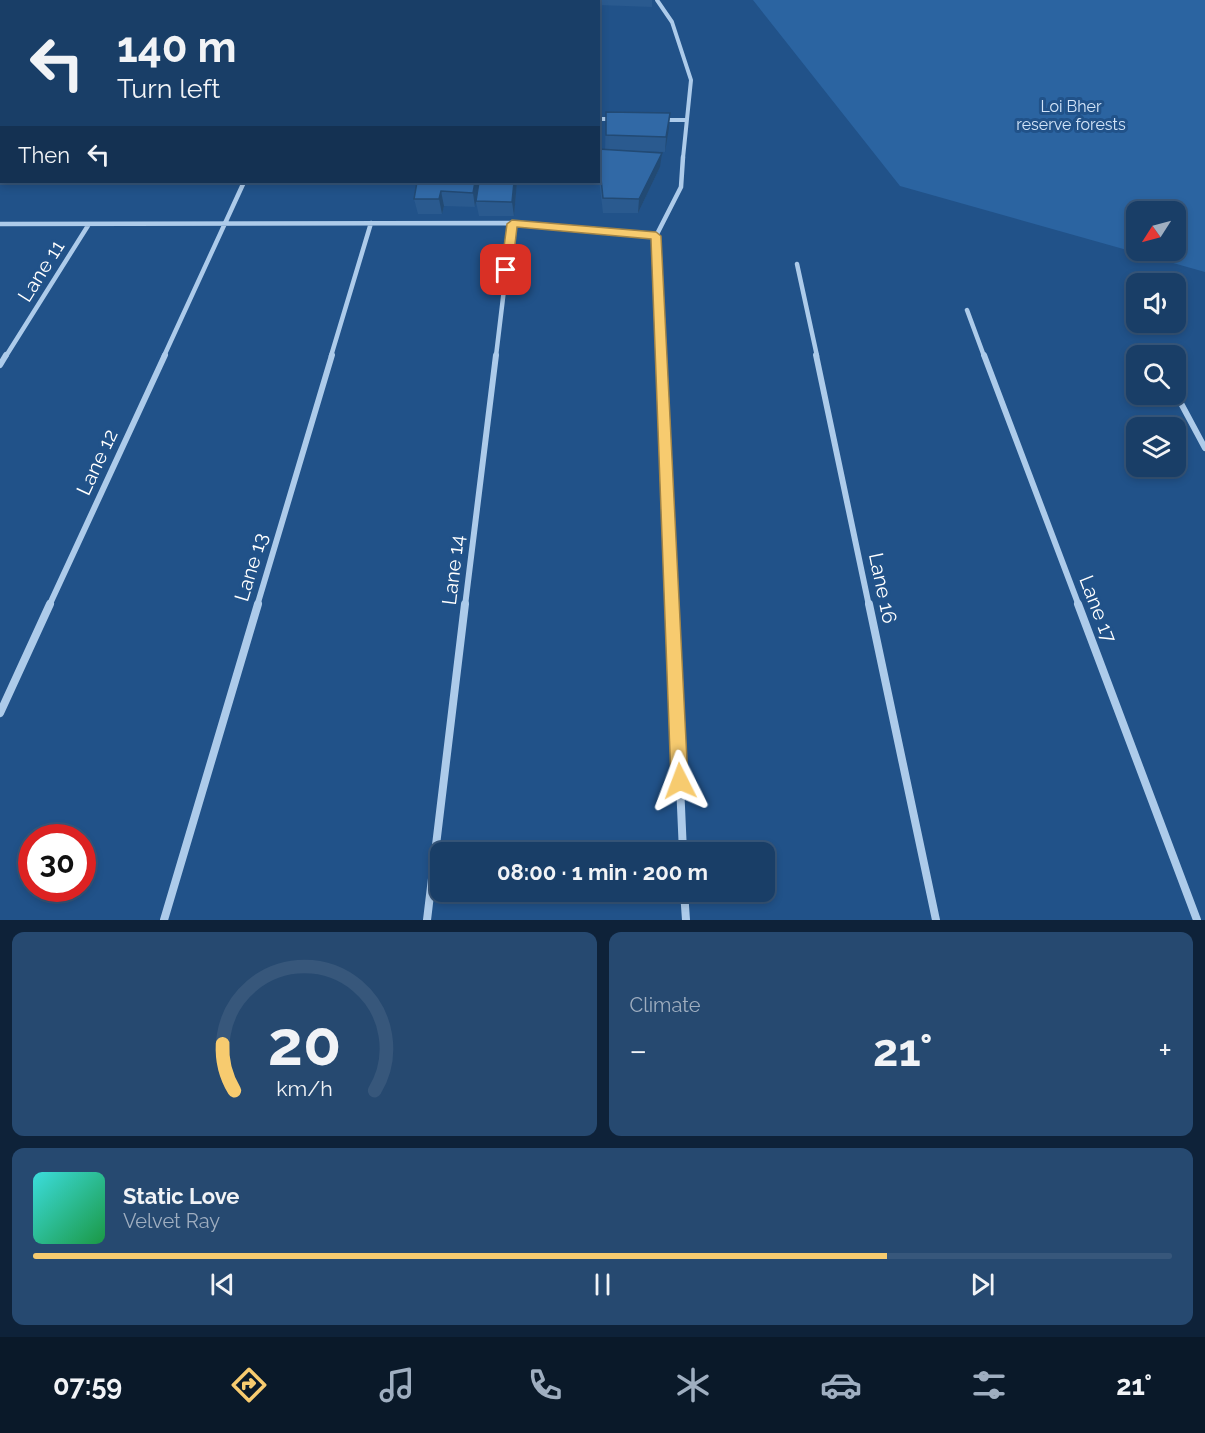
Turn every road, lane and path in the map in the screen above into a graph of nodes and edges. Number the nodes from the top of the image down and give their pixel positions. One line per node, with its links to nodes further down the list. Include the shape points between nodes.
1 (657, 0): 5 (street, via 672,22 691,80)
2 (600, 119): 3 (street)
3 (620, 120)
4 (652, 120): 5 (street)
5 (685, 120): 12 (street, via 681,187)
6 (244, 183): 9 (street, Lane 12)
7 (0, 224): 8 (street)
8 (89, 224): 9 (street); 15 (street, Lane 11)
9 (223, 224): 10 (street); 18 (street, Lane 12)
10 (370, 224): 11 (street); 21 (street, Lane 13)
11 (512, 224): 12 (street); 22 (street, Lane 14)
12 (656, 236): 19 (street)
13 (797, 264): 24 (street, Lane 16)
14 (968, 310): 25 (street, Lane 17)
15 (0, 365)
16 (1182, 405): 17 (street)
17 (1205, 448)
18 (0, 713)
19 (683, 842)
20 (685, 902): 23 (street)
21 (164, 920)
22 (427, 920)
23 (686, 920)
24 (936, 920)
25 (1197, 920)

